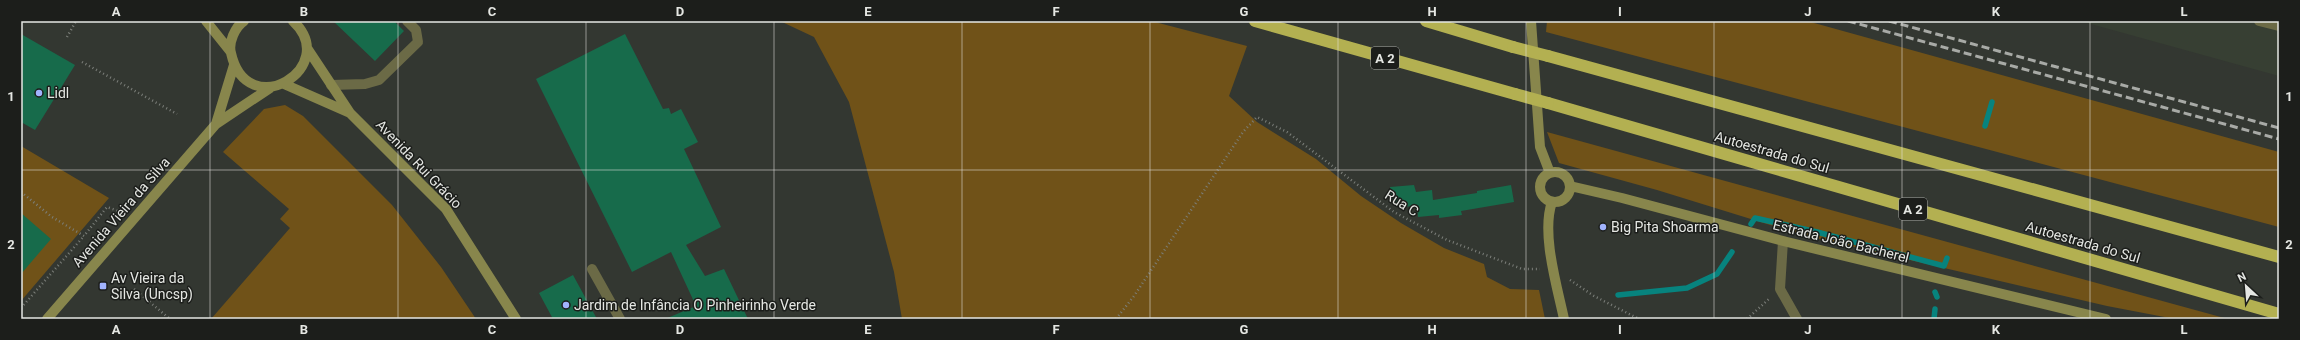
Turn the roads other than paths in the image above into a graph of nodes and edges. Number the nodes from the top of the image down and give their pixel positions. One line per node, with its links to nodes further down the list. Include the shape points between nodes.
1 (206, 21): 12 (street)
2 (244, 21): 12 (street, via 233,36)
3 (294, 21): 11 (street, Avenida Rui Grácio, via 303,34)
4 (407, 21): 9 (street)
5 (1255, 21): 26 (highway, Autoestrada do Sul / A 2, bridge)
6 (1426, 21): 23 (highway, bridge)
7 (1532, 21): 19 (street, via 1540,147)
8 (2259, 21): 10 (street)
9 (418, 26): 15 (street, via 418,42 379,80 365,84)
10 (2279, 26)
11 (307, 48): 14 (street, via 304,63 296,75); 15 (street, Avenida Rui Grácio)
12 (230, 51): 13 (street)
13 (234, 65): 16 (street, via 242,77 255,85); 18 (street, Avenida Vieira da Silva)
14 (284, 84): 16 (street); 17 (street, Avenida Rui Grácio)
15 (331, 85): 17 (street, Avenida Rui Grácio)
16 (270, 88): 18 (street, Avenida Vieira da Silva)
17 (350, 113): 28 (street, Avenida Rui Grácio, via 446,209)
18 (216, 124): 27 (street, Avenida Vieira da Silva)
19 (1550, 172): 20 (street, via 1563,174); 21 (street, via 1542,178 1540,188 1544,197)
20 (1570, 186): 21 (street, via 1565,198); 22 (street, Estrada João Bacherel)
21 (1552, 202): 30 (street, via 1548,214 1554,269)
22 (1783, 241): 25 (street, Estrada João Bacherel); 31 (street, via 1780,289)
23 (2279, 257)
24 (592, 269): 29 (street)
25 (2069, 311): 32 (street); 33 (street, Estrada João Bacherel)
26 (2279, 314)
27 (47, 319)
28 (516, 319)
29 (620, 319)
30 (1564, 319)
31 (1797, 319)
32 (2082, 319)
33 (2106, 319)

